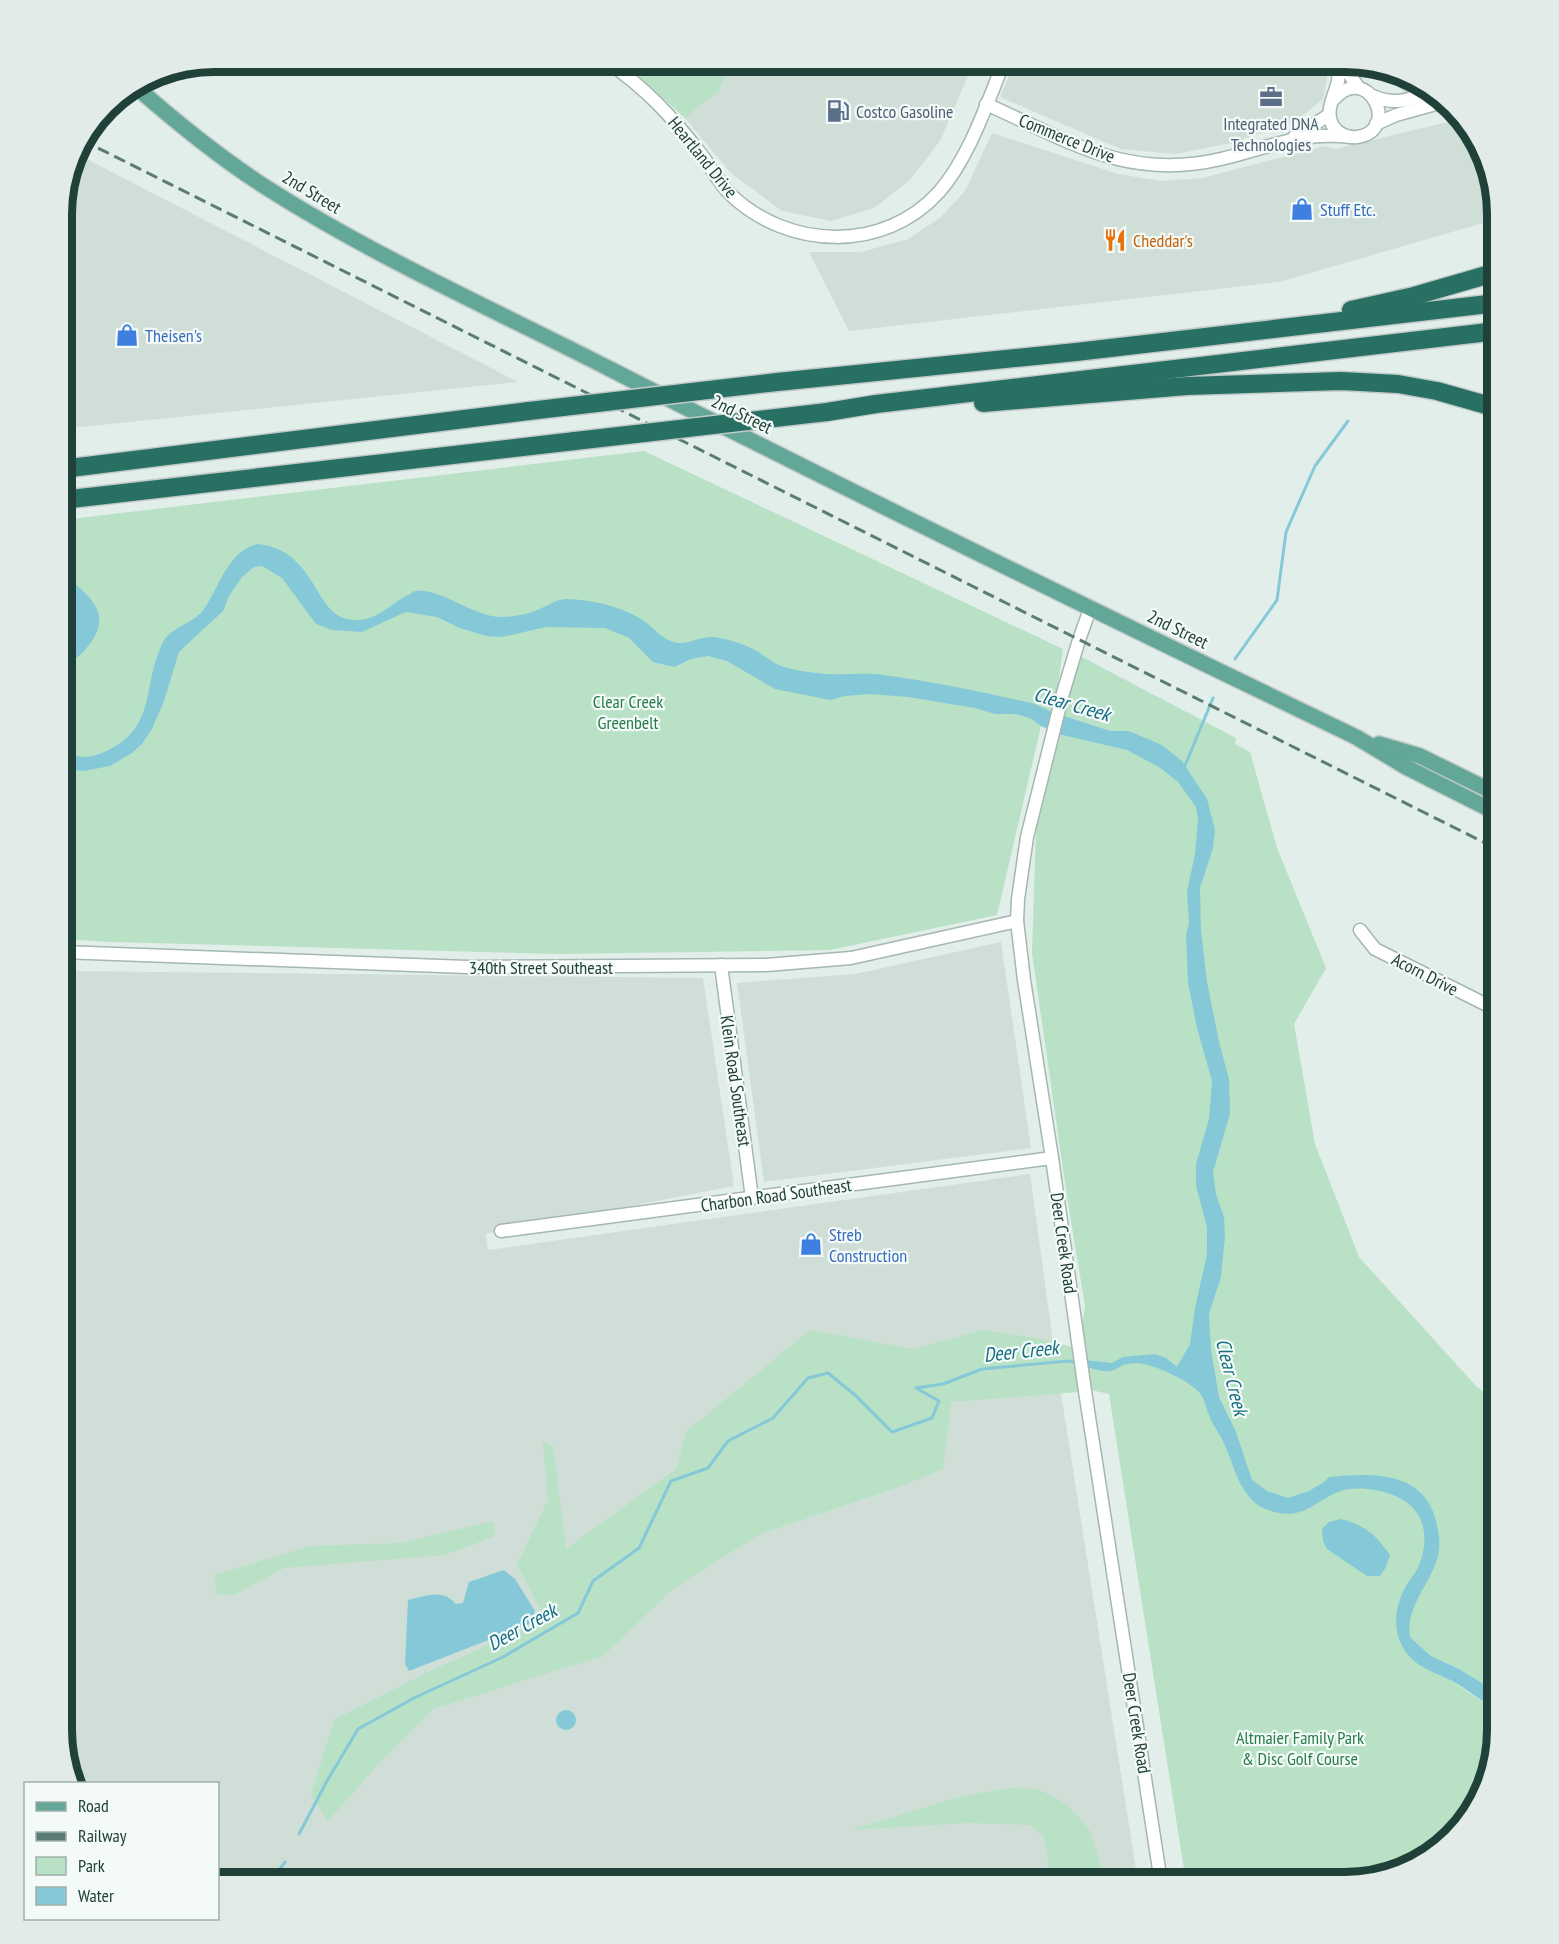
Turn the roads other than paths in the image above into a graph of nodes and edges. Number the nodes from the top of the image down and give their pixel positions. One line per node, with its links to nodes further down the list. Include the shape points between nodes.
1 (620, 72): 10 (street, Heartland Drive, via 666,111 719,182 744,206 775,225 823,237 877,231 926,204 952,175)
2 (1000, 72): 10 (street, Heartland Drive)
3 (1338, 72): 9 (street)
4 (1347, 72): 5 (street)
5 (1359, 88): 8 (street); 9 (street, via 1345,90)
6 (142, 92): 24 (main road, 2nd Street, via 225,159 353,239)
7 (1423, 95): 8 (street, via 1401,102)
8 (1373, 96): 13 (street, via 1379,109)
9 (1334, 99): 12 (street)
10 (986, 104): 15 (street, Commerce Drive, via 1090,151 1149,166 1222,159)
11 (1436, 104): 13 (street)
12 (1329, 115): 14 (street, via 1336,130); 15 (street)
13 (1376, 124): 14 (street, via 1366,135)
14 (1351, 137): 15 (street, via 1329,134)
15 (1290, 139)
16 (1487, 275): 19 (highway, via 1369,306)
17 (1487, 304): 19 (highway)
18 (1487, 332): 20 (highway)
19 (1192, 339): 22 (highway, bridge, via 777,382)
20 (928, 398): 21 (highway, via 981,404 1186,386 1341,381 1398,384); 23 (highway, bridge)
21 (1487, 405)
22 (72, 466)
23 (72, 500)
24 (1090, 609): 25 (main road, 2nd Street); 28 (street, Deer Creek Road, via 1046,754 1027,837)
25 (1356, 737): 26 (main road, 2nd Street, via 1420,756); 27 (main road, 2nd Street)
26 (1487, 789)
27 (1487, 808)
28 (1017, 921): 31 (street, 340th Street Southeast, via 851,958); 33 (street, Deer Creek Road)
29 (1360, 930): 32 (street, Acorn Drive, via 1375,949)
30 (72, 952): 31 (street, 340th Street Southeast, via 467,967)
31 (721, 965): 34 (street, Klein Road Southeast)
32 (1487, 1006)
33 (1052, 1158): 34 (street, Charbon Road Southeast); 36 (street, Deer Creek Road)
34 (752, 1198): 35 (street, Charbon Road Southeast)
35 (501, 1231)
36 (1159, 1872)

